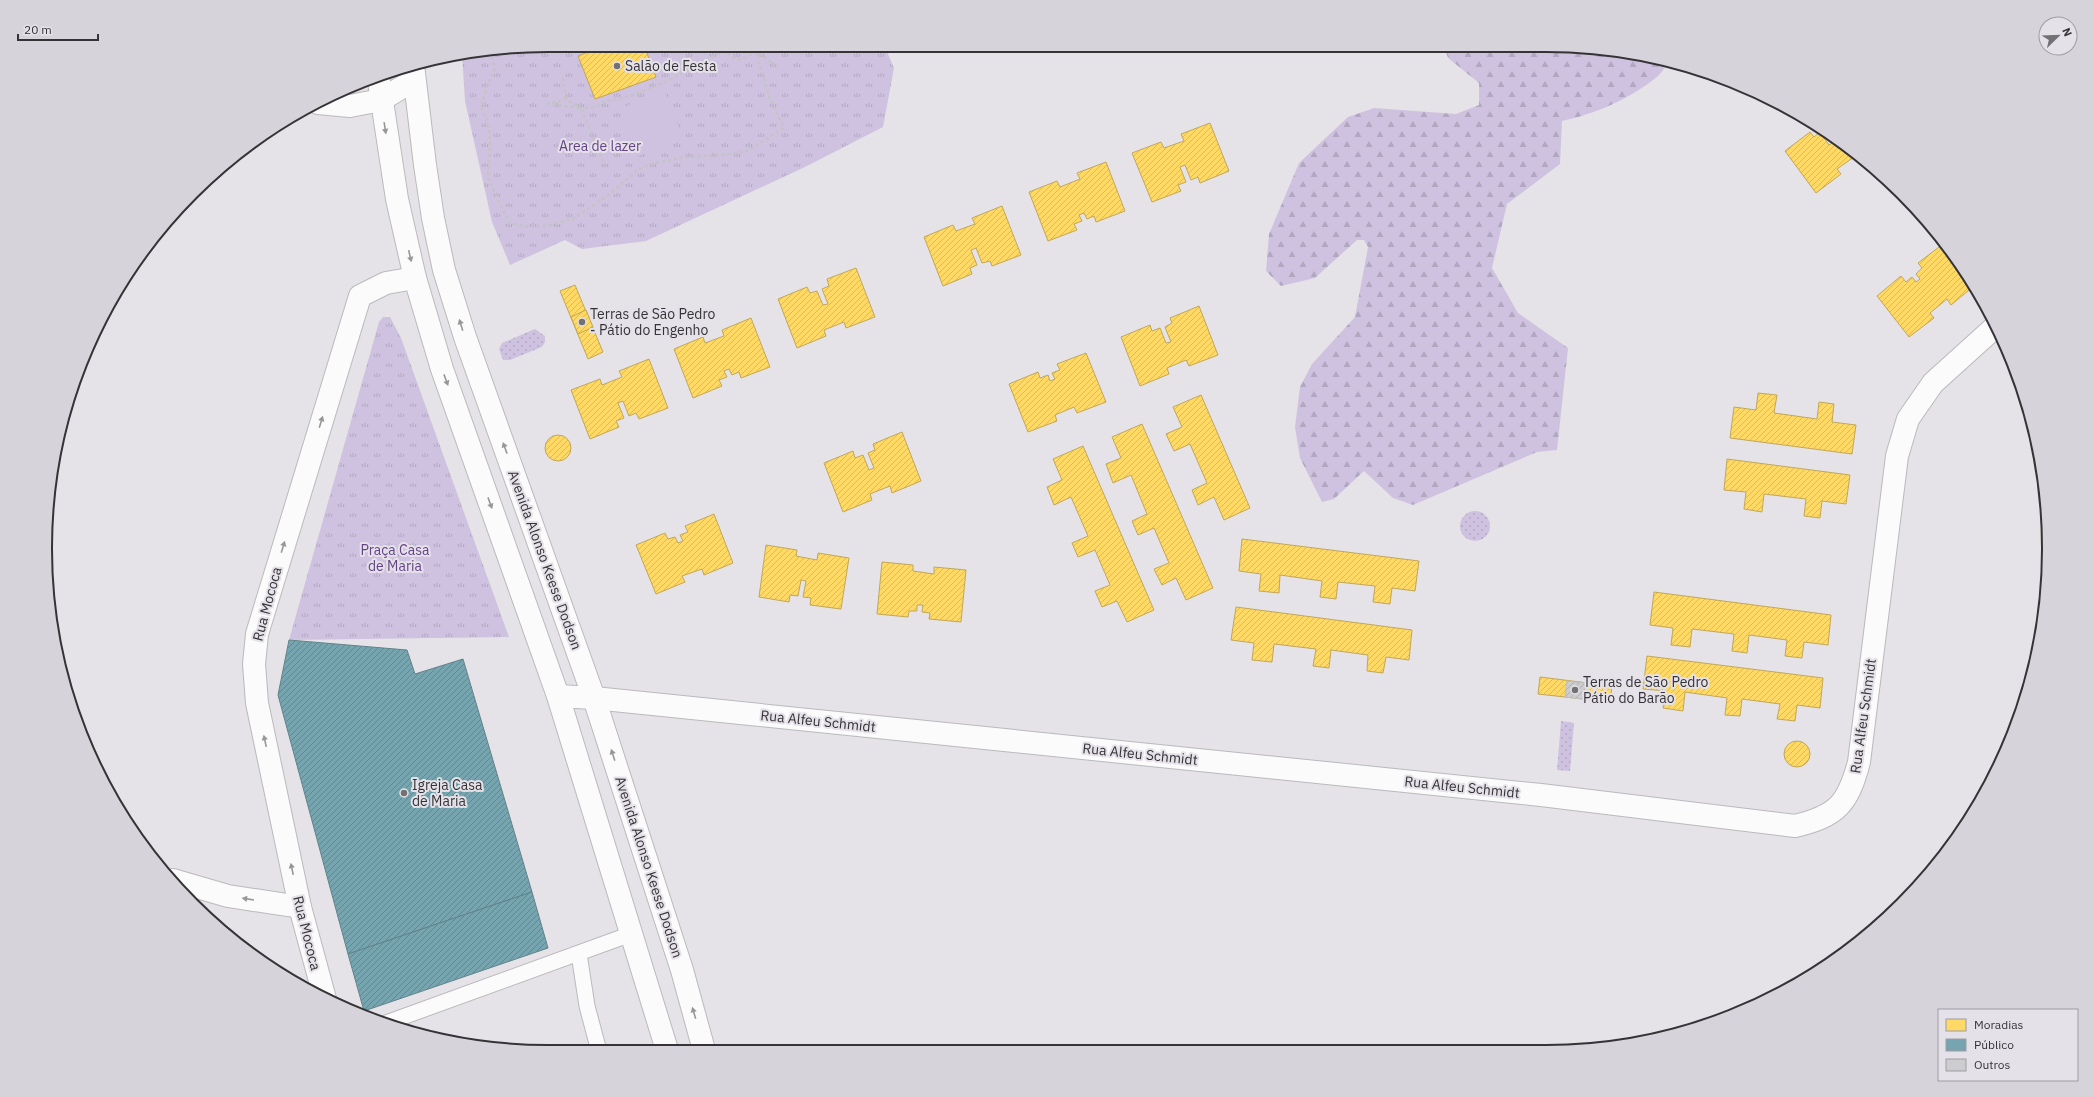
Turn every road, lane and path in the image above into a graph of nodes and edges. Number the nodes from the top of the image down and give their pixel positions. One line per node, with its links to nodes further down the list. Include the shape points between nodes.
1 (721, 52): 12 (path, via 631,96 603,102 596,107)
2 (725, 52): 3 (path, via 737,60)
3 (759, 52): 4 (path, via 759,63 770,99 784,128 747,151 686,157 639,169 607,196 574,218 548,226 529,227 508,223 488,178 490,146 488,127 481,107 495,68); 5 (path)
4 (491, 55)
5 (775, 66)
6 (414, 72): 10 (street); 17 (street, Avenida Alonso Keese Dodson, one-way to 6, via 465,337 444,270 433,218)
7 (563, 78): 9 (path)
8 (379, 82): 10 (street)
9 (566, 99): 12 (path); 12 (path, via 548,104)
10 (381, 100): 11 (street, via 350,106); 14 (street, one-way to 14, via 397,199)
11 (327, 104)
12 (581, 108): 13 (path)
13 (603, 162)
14 (415, 278): 16 (street, one-way to 16, via 442,369); 19 (street, Rua Mococa, one-way to 14, via 257,703 254,664 257,634 360,296 386,283)
15 (1992, 330): 17 (street, Rua Alfeu Schmidt, via 1933,383 1908,419 1897,456 1859,762 1852,787 1836,811 1816,821 1795,826 1533,794)
16 (558, 696): 17 (street, Rua Alfeu Schmidt); 20 (street)
17 (594, 698): 26 (street, Avenida Alonso Keese Dodson, one-way to 17, via 682,970)
18 (181, 882): 19 (street, one-way to 18, via 228,896)
19 (300, 907): 22 (street, Rua Mococa)
20 (631, 934): 21 (lane); 25 (street)
21 (579, 954): 23 (lane); 24 (lane, via 587,1006)
22 (323, 991)
23 (394, 1020)
24 (597, 1045)
25 (665, 1045)
26 (703, 1045)

